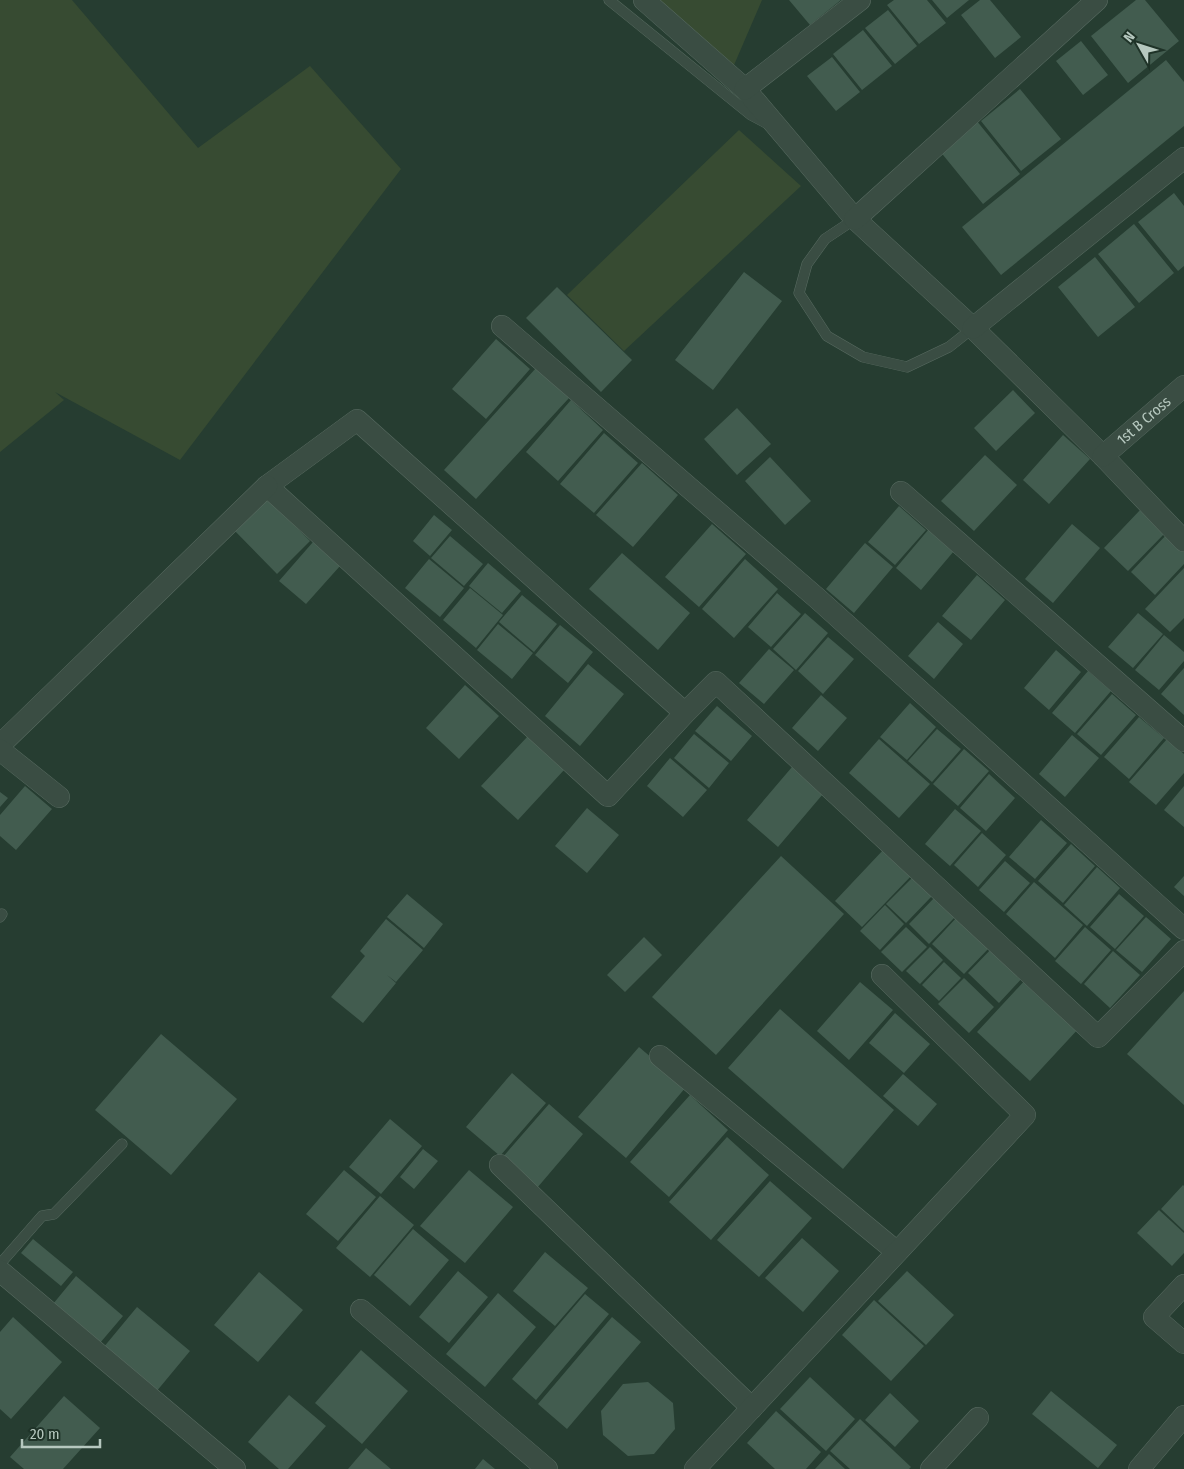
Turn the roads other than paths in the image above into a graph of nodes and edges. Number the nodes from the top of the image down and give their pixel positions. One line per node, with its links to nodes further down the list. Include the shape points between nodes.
1 (609, 0): 6 (lane, via 751,115)
2 (644, 0): 5 (street)
3 (860, 0): 5 (street)
4 (1097, 0): 8 (street)
5 (745, 89): 6 (street)
6 (780, 131): 8 (street)
7 (1184, 158): 10 (street)
8 (855, 219): 10 (street); 10 (lane, via 825,239 807,264 799,293 827,336 864,357 907,367 949,347)
9 (502, 326): 21 (street, via 818,599)
10 (973, 328): 12 (street)
11 (1184, 386): 12 (street, 1st B Cross)
12 (1103, 456): 15 (street)
13 (267, 486): 16 (street, via 356,420); 16 (street, via 608,796); 18 (street)
14 (901, 492): 17 (street)
15 (1184, 542)
16 (685, 713): 22 (street, via 716,682 1098,1037)
17 (1184, 741)
18 (0, 745)
19 (0, 750): 20 (street)
20 (59, 797)
21 (1184, 929)
22 (1184, 951)
23 (882, 975): 27 (street, via 1024,1115)
24 (660, 1056): 27 (street)
25 (122, 1144): 28 (lane, via 54,1214 42,1216)
26 (500, 1165): 33 (street)
27 (897, 1252): 33 (street)
28 (0, 1264)
29 (0, 1271): 36 (street)
30 (1184, 1285): 32 (street, via 1154,1317)
31 (361, 1310): 37 (street)
32 (1184, 1343)
33 (752, 1408): 38 (street)
34 (1184, 1416): 40 (street)
35 (978, 1418): 39 (street)
36 (235, 1469)
37 (547, 1469)
38 (695, 1469)
39 (931, 1469)
40 (1139, 1469)

